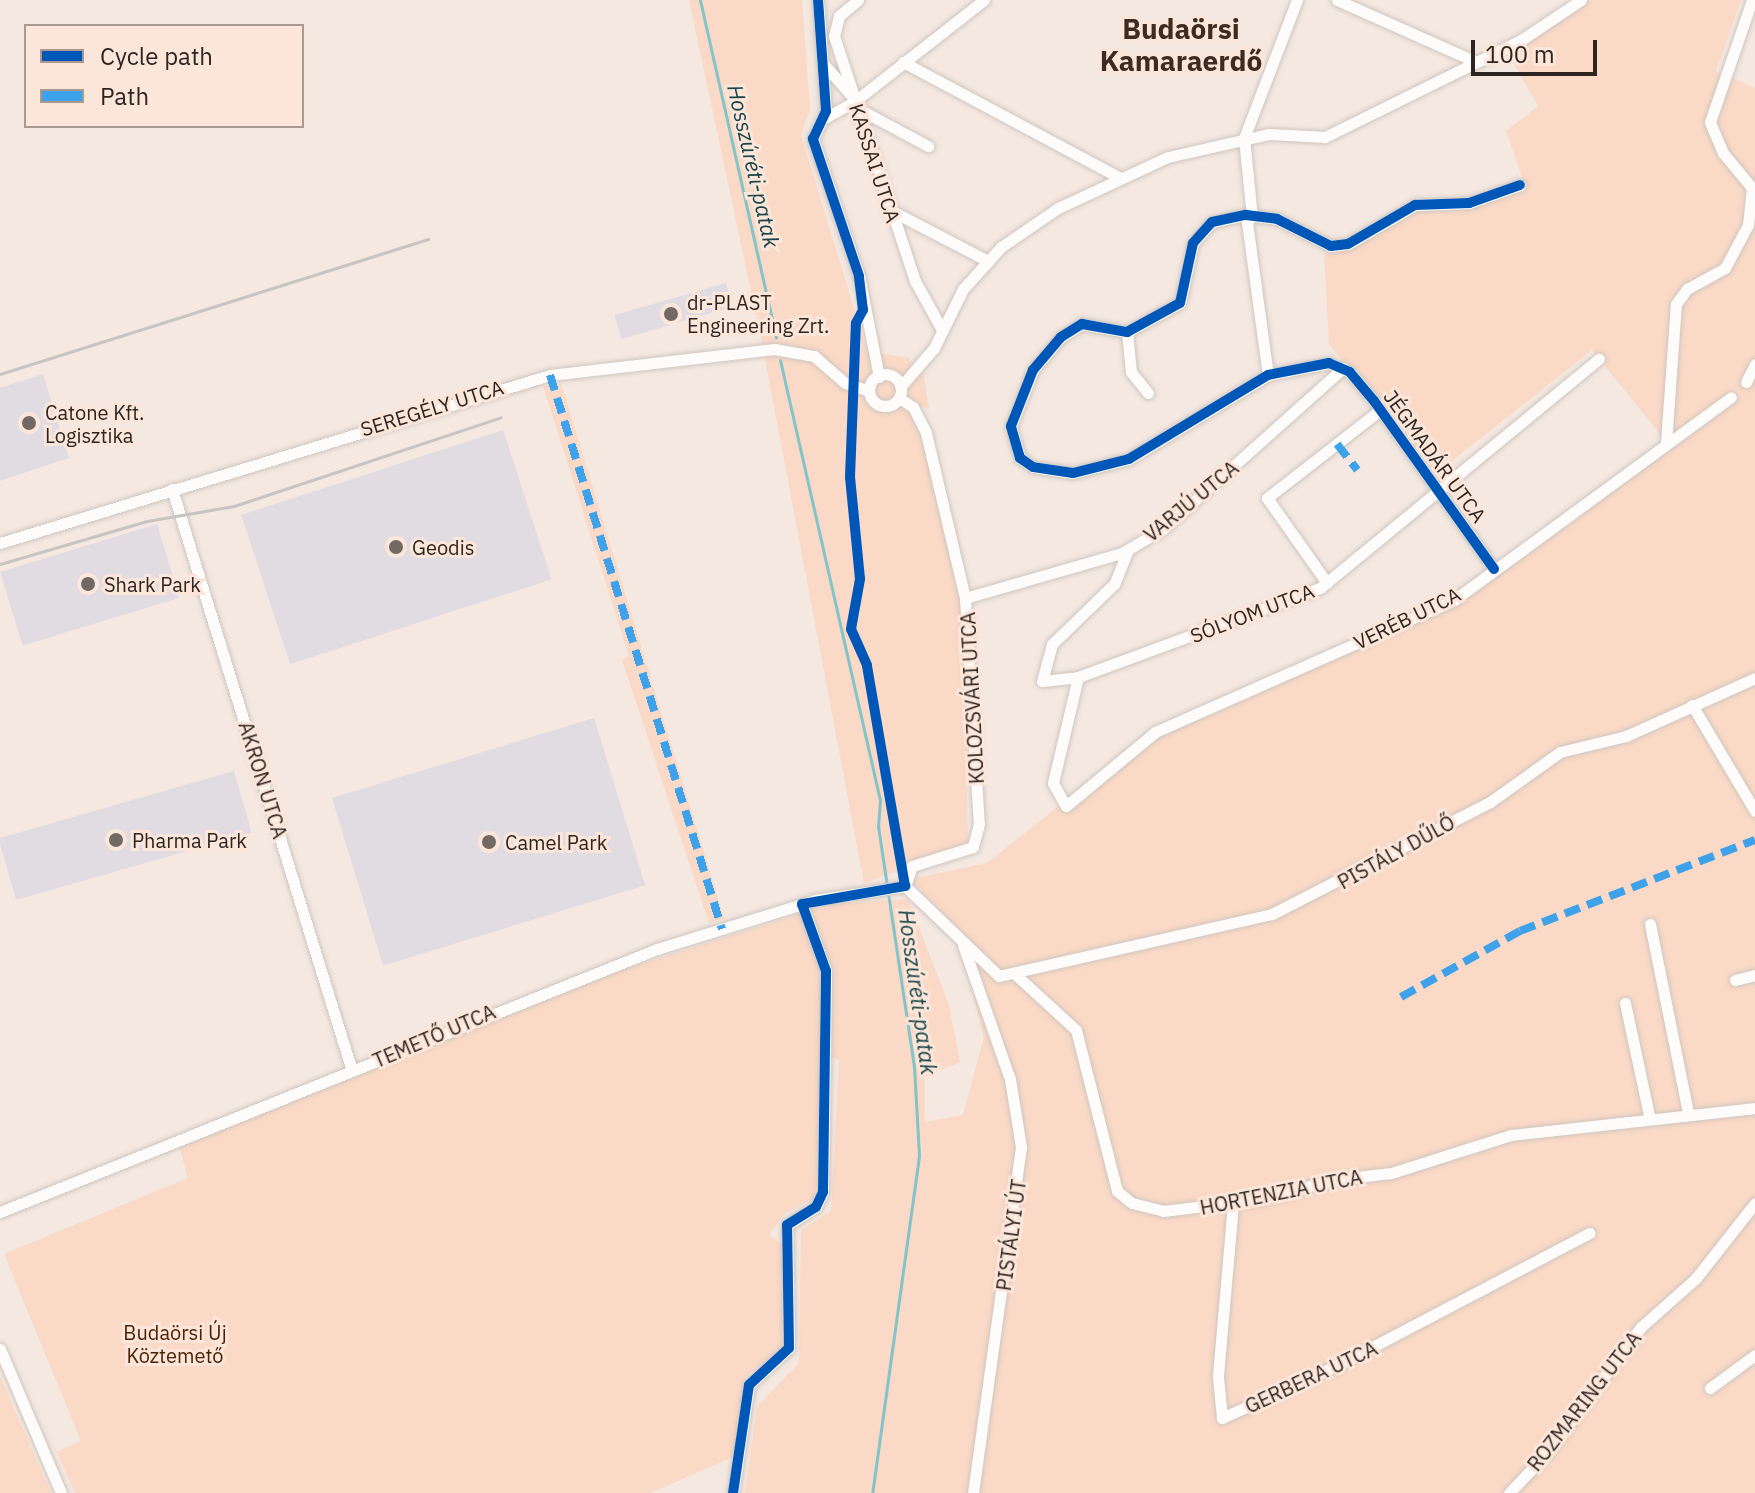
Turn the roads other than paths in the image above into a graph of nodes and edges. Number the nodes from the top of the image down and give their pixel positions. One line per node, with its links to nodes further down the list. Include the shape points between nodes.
1 (818, 0): 8 (street)
2 (858, 0): 11 (street, KASSAI UTCA, via 834,29)
3 (984, 0): 9 (street)
4 (1297, 0): 13 (street)
5 (1337, 0): 10 (street)
6 (1581, 0): 10 (street)
7 (1752, 0): 34 (street, via 1710,122 1712,135 1752,188 1748,225 1725,268 1687,289 1676,304)
8 (821, 61): 11 (street); 12 (street)
9 (903, 62): 11 (street); 15 (street)
10 (1476, 62): 13 (street, via 1325,137)
11 (856, 105): 12 (street); 14 (street); 17 (street, KASSAI UTCA)
12 (823, 119): 26 (street, via 813,139 859,276)
13 (1244, 138): 15 (street); 18 (street)
14 (928, 146)
15 (1118, 177): 19 (street, via 1035,222)
16 (1520, 185): 18 (street, via 1469,203 1415,205 1348,244 1331,246 1277,219)
17 (888, 209): 19 (street); 20 (street, KASSAI UTCA, via 915,281)
18 (1249, 216): 21 (street, via 1201,229 1180,303); 25 (street)
19 (988, 261): 20 (street)
20 (941, 328): 27 (street, via 924,360)
21 (1127, 332): 25 (street, via 1082,324 1061,337 1033,370 1016,411 1010,439 1020,458 1033,467 1073,473 1129,459); 30 (street, via 1131,372)
22 (1599, 359): 36 (street, SÓLYOM UTCA)
23 (1755, 364): 28 (street)
24 (1343, 368): 25 (street, via 1317,363); 33 (street, JÉGMADÁR UTCA); 38 (street, VARJÚ UTCA, via 1164,528)
25 (1268, 375)
26 (879, 377): 27 (street); 29 (street)
27 (897, 380): 32 (street)
28 (1746, 382)
29 (866, 390): 32 (street, SEREGÉLY UTCA, via 880,406); 35 (street, SEREGÉLY UTCA, via 845,383 814,356 774,349 550,375)
30 (1148, 393)
31 (1731, 397): 34 (street, VERÉB UTCA)
32 (899, 398): 41 (street, KOLOZSVÁRI UTCA, via 913,407 926,433)
33 (1380, 410): 36 (street, JÉGMADÁR UTCA); 40 (street, via 1267,498)
34 (1666, 443): 39 (street, VERÉB UTCA)
35 (172, 489): 37 (street, SEREGÉLY UTCA); 56 (street, AKRON UTCA)
36 (1439, 491): 39 (street, JÉGMADÁR UTCA); 40 (street, SÓLYOM UTCA)
37 (0, 543)
38 (1128, 550): 41 (street, VARJÚ UTCA); 42 (street, SÓLYOM UTCA, via 1114,584 1070,621 1042,666 1042,681 1050,684)
39 (1494, 569): 42 (street, VERÉB UTCA, via 1454,600 1155,732 1066,806 1053,783)
40 (1327, 583): 42 (street, SÓLYOM UTCA)
41 (965, 598): 46 (street, KOLOZSVÁRI UTCA, via 979,824 973,847 907,870)
42 (1078, 677)
43 (1755, 678): 44 (street, PISTÁLY DŰLŐ)
44 (1692, 705): 45 (street); 51 (street, PISTÁLY DŰLŐ, via 1626,736 1560,752 1490,802 1303,902)
45 (1755, 811)
46 (900, 889): 47 (street, TEMETŐ UTCA); 49 (street)
47 (802, 904): 56 (street, TEMETŐ UTCA, via 583,977); 68 (street, via 826,971 823,1192 816,1207 787,1225 789,1348 749,1385)
48 (1650, 924): 58 (street)
49 (963, 944): 50 (street); 54 (street, PISTÁLYI ÚT)
50 (991, 971): 51 (street); 54 (street)
51 (1016, 975): 61 (street, HORTENZIA UTCA, via 1076,1030 1117,1191 1132,1203 1163,1211)
52 (1755, 975): 53 (street)
53 (1735, 980)
54 (973, 982): 69 (street, PISTÁLYI ÚT, via 1010,1079 1021,1147)
55 (1625, 1003): 59 (street)
56 (352, 1071): 62 (street, TEMETŐ UTCA)
57 (1755, 1108): 58 (street, HORTENZIA UTCA)
58 (1688, 1113): 59 (street, HORTENZIA UTCA)
59 (1649, 1115): 61 (street, HORTENZIA UTCA, via 1511,1135 1391,1173)
60 (1755, 1203): 70 (street, ROZMARING UTCA, via 1696,1278 1641,1327)
61 (1233, 1204): 63 (street, GERBERA UTCA, via 1218,1377 1222,1418 1338,1365)
62 (0, 1212)
63 (1589, 1233)
64 (0, 1349): 67 (street)
65 (1755, 1355): 66 (street)
66 (1710, 1388)
67 (61, 1493)
68 (733, 1493)
69 (973, 1493)
70 (1509, 1493)

